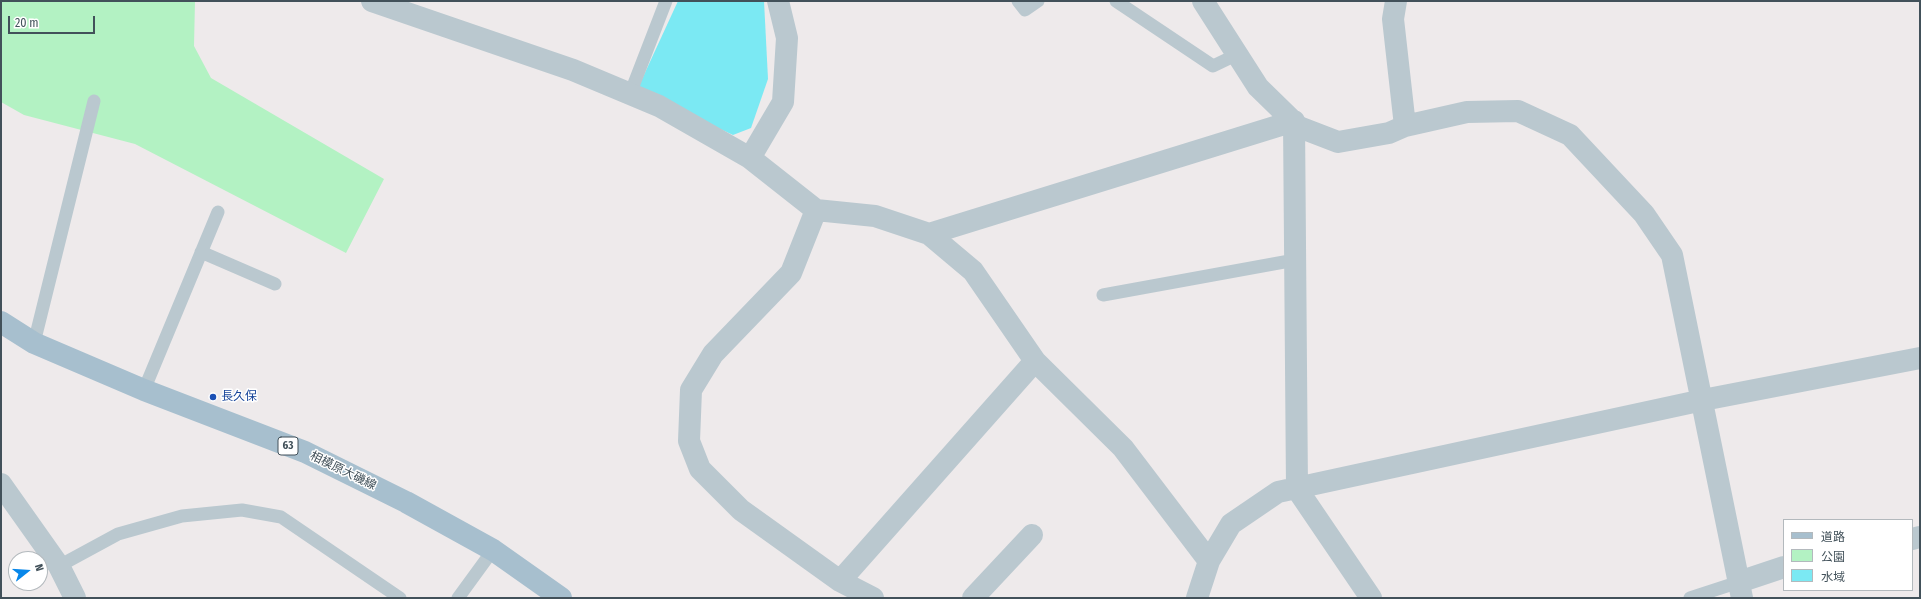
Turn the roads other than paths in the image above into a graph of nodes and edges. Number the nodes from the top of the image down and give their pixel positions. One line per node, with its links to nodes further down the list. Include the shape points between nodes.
1 (372, 1): 10 (street, via 574,70)
2 (666, 1): 10 (lane)
3 (778, 1): 14 (street, via 787,38 783,102)
4 (1018, 1): 5 (lane, via 1025,10)
5 (1038, 1)
6 (1116, 1): 9 (lane, via 1213,66)
7 (1204, 1): 9 (street)
8 (1396, 1): 13 (street, via 1393,19)
9 (1238, 54): 12 (street, via 1258,87)
10 (630, 94): 14 (street, via 659,106)
11 (94, 101): 23 (lane)
12 (1294, 121): 13 (street, via 1338,142 1389,133); 17 (street); 19 (street)
13 (1405, 126): 27 (street, via 1467,112 1518,111 1570,135 1644,214 1672,255)
14 (750, 158): 15 (street)
15 (816, 210): 17 (street, via 875,216); 35 (street, via 791,273 713,354 691,390 689,441 700,469 741,510)
16 (218, 212): 18 (lane)
17 (929, 234): 25 (street, via 973,271)
18 (201, 252): 20 (lane); 26 (lane)
19 (1295, 260): 21 (lane); 29 (street)
20 (275, 284)
21 (1103, 295)
22 (1, 322): 23 (main road, 相模原大磯線 / 63)
23 (34, 343): 26 (main road, 相模原大磯線 / 63)
24 (1920, 358): 27 (street)
25 (1035, 361): 32 (street, via 1123,448); 35 (street)
26 (144, 390): 31 (main road, 相模原大磯線 / 63, via 305,452 406,502)
27 (1703, 400): 29 (street); 36 (street)
28 (1, 484): 33 (street)
29 (1297, 489): 32 (street, via 1278,492 1231,524); 44 (street)
30 (1032, 535): 42 (street)
31 (493, 550): 39 (lane); 40 (main road, 相模原大磯線 / 63)
32 (1209, 561): 43 (street)
33 (59, 566): 37 (street); 38 (lane, via 118,534 182,516 242,510 281,517)
34 (1783, 568): 36 (street)
35 (840, 581): 41 (street)
36 (1740, 590): 45 (lane)
37 (76, 598)
38 (400, 598)
39 (458, 598)
40 (561, 598)
41 (873, 598)
42 (973, 598)
43 (1197, 598)
44 (1371, 598)
45 (1690, 598)

